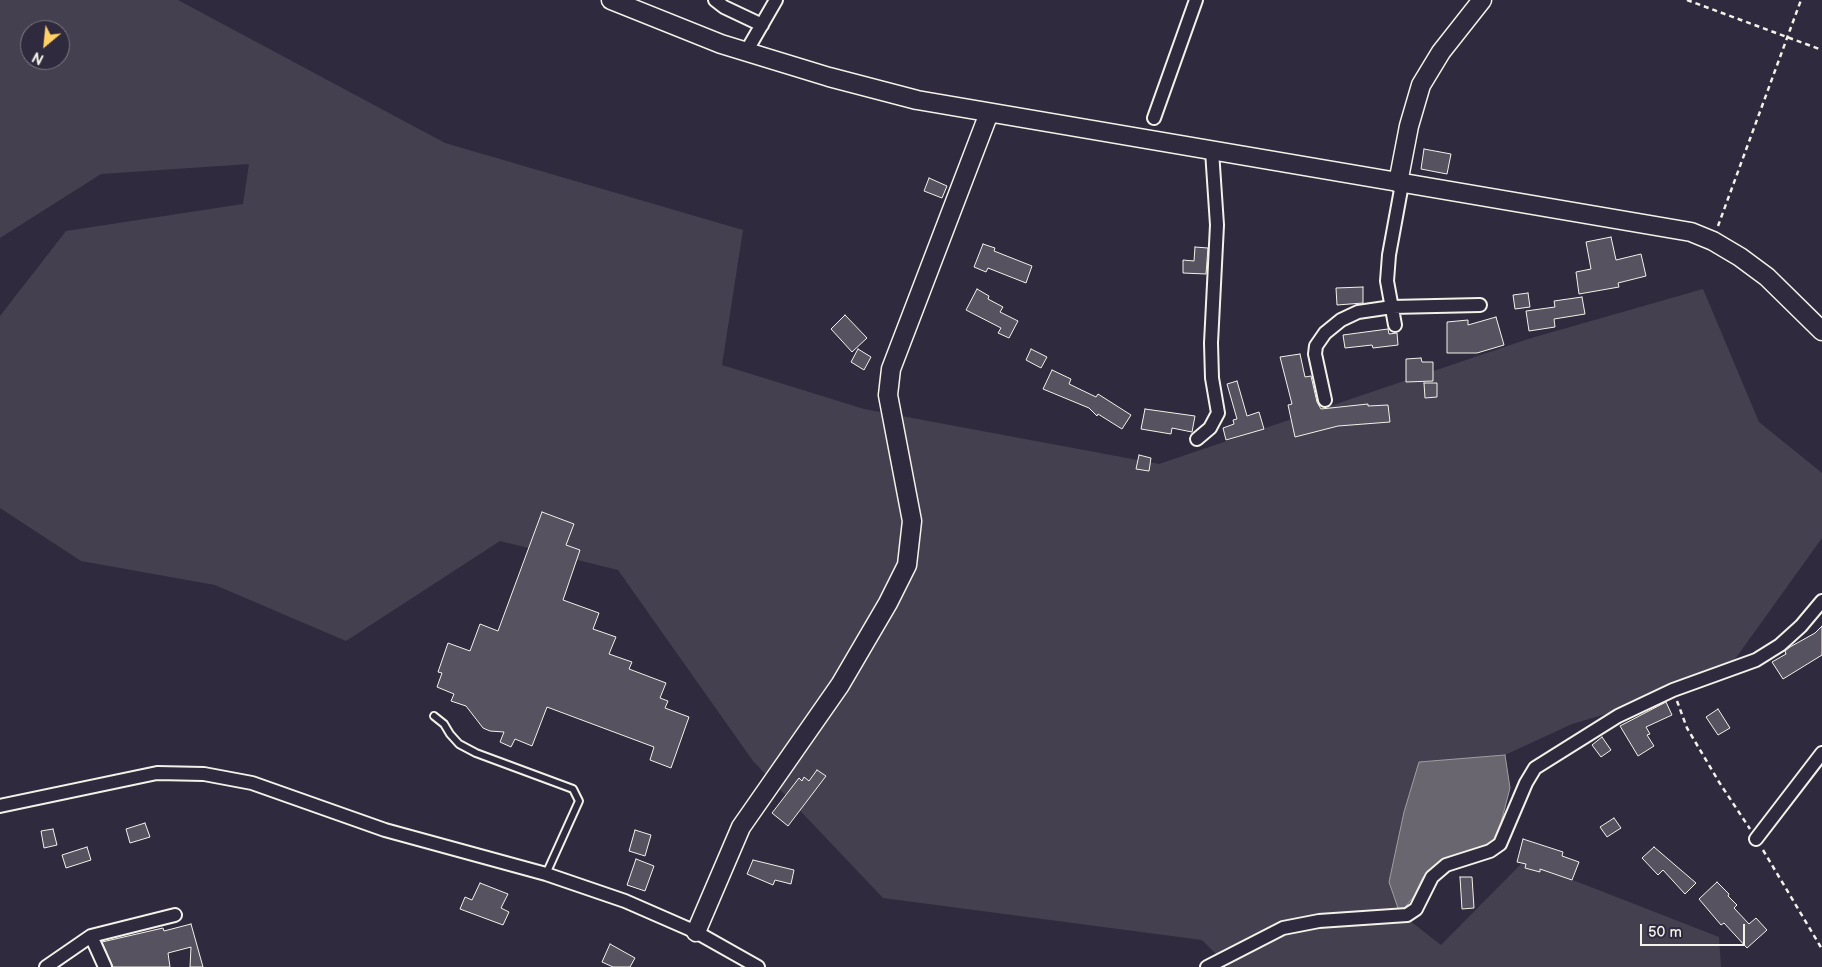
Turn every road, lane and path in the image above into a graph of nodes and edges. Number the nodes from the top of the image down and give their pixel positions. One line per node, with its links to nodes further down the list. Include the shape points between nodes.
1 (611, 0): 11 (street)
2 (715, 0): 8 (street)
3 (776, 0): 8 (street)
4 (1196, 0): 13 (street)
5 (1482, 0): 15 (street, via 1441,52 1421,85 1409,126)
6 (1687, 0): 9 (path)
7 (1801, 0): 9 (path)
8 (762, 25): 11 (street)
9 (1787, 36): 10 (path); 16 (path)
10 (1822, 50)
11 (746, 52): 12 (street, via 917,100)
12 (989, 113): 14 (street); 31 (street, via 891,369 888,395 912,521 907,565 840,685 740,827)
13 (1154, 118)
14 (1212, 151): 15 (street); 22 (street, via 1217,225 1211,343 1218,413 1210,428)
15 (1400, 184): 16 (street, via 1662,226); 18 (street, via 1387,280)
16 (1713, 241): 20 (street, via 1767,277)
17 (1480, 305): 18 (street)
18 (1392, 307): 19 (street); 21 (street, via 1358,312 1340,320 1325,333 1316,346 1315,354)
19 (1395, 325)
20 (1822, 331)
21 (1325, 400)
22 (1197, 439)
23 (1822, 601): 24 (street, via 1780,645 1756,660)
24 (1673, 690): 28 (path, via 1687,728); 37 (street, via 1618,716 1536,768 1526,783 1500,844 1490,851 1446,865 1432,877 1416,909 1407,915 1319,921 1282,928)
25 (434, 716): 29 (lane, via 459,744 476,753 573,789 579,801)
26 (1822, 753): 28 (street)
27 (0, 806): 29 (street, via 157,772 204,774 252,783 385,830)
28 (1756, 838): 33 (path)
29 (546, 874): 31 (street, via 625,901)
30 (175, 915): 32 (street)
31 (696, 932): 36 (street)
32 (91, 936): 34 (street); 35 (street)
33 (1822, 949)
34 (46, 967)
35 (105, 967)
36 (758, 967)
37 (1207, 967)

